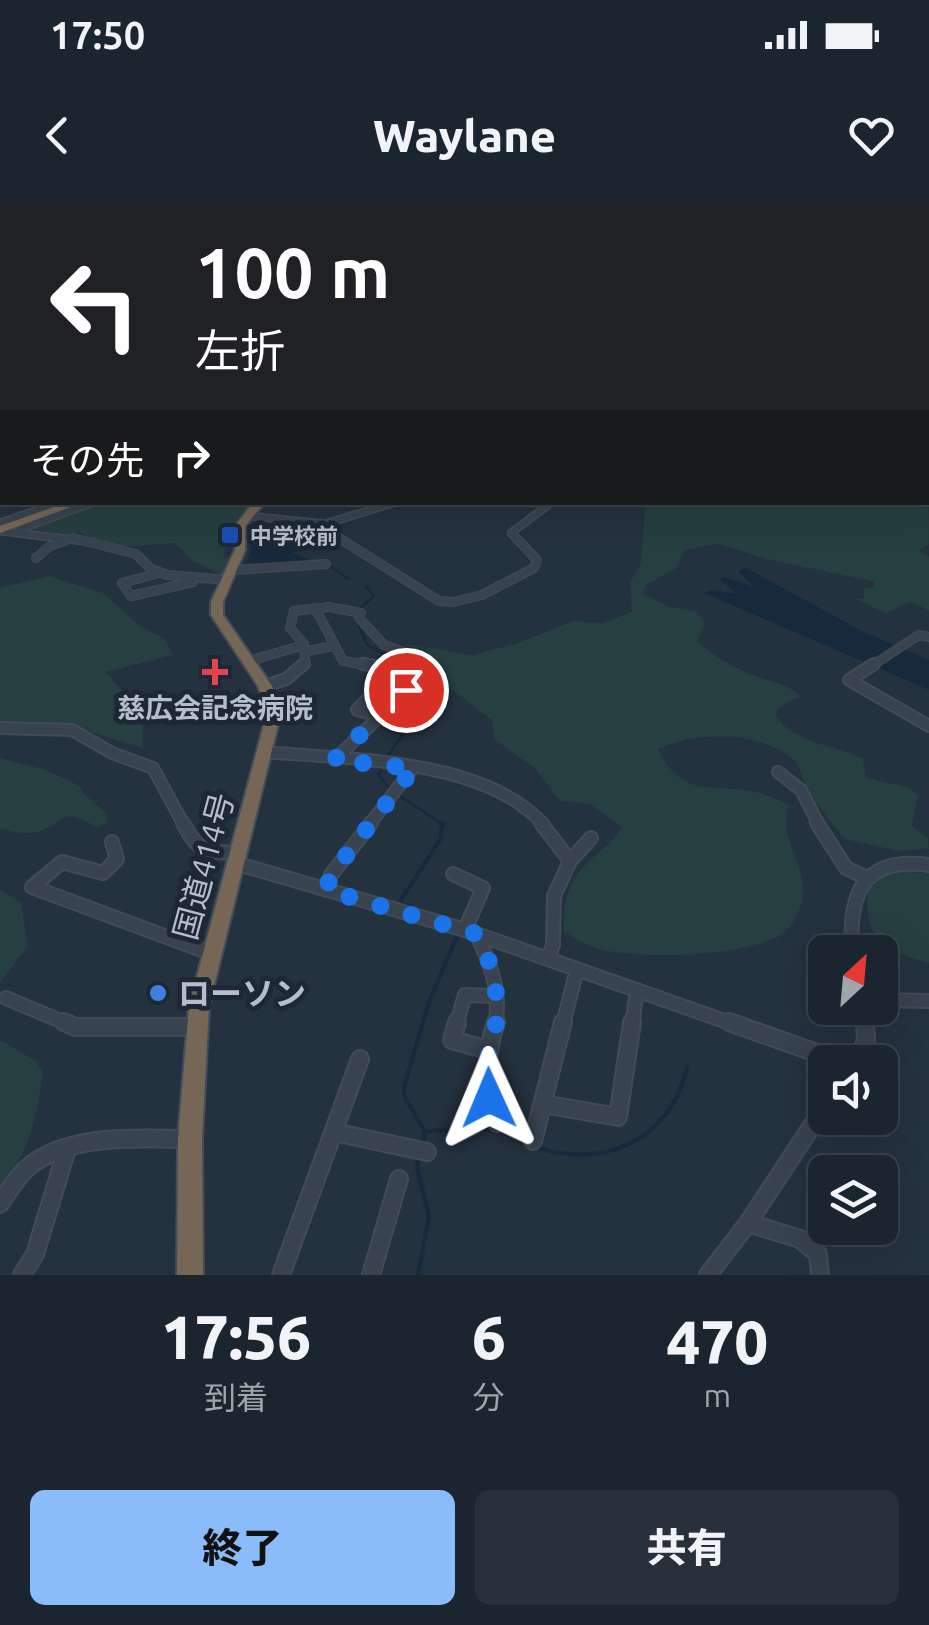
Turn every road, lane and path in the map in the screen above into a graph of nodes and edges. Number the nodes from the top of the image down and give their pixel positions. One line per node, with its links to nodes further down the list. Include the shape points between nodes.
1 (57, 505): 9 (highway)
2 (70, 505): 9 (highway)
3 (70, 505): 9 (highway)
4 (84, 505): 9 (street)
5 (386, 505): 8 (street)
6 (548, 505): 8 (street, via 512,530 537,560 534,568 457,601 423,594 342,544)
7 (257, 510): 8 (street); 14 (highway, 国道414号, via 237,534 240,550)
8 (325, 524)
9 (4, 528): 10 (street)
10 (73, 538): 11 (street); 13 (street, via 133,553)
11 (36, 558)
12 (326, 564): 14 (street)
13 (160, 573): 15 (street); 15 (street, via 122,583 131,596)
14 (230, 575): 15 (street); 20 (highway, 国道414号, via 217,615)
15 (197, 580)
16 (315, 608): 18 (street); 19 (street, via 294,611 289,621); 22 (street, via 356,612 384,645 417,656)
17 (929, 637): 25 (street, via 914,638 849,680)
18 (334, 646): 19 (street); 21 (street, via 343,661)
19 (306, 648): 20 (street); 23 (street, via 296,673)
20 (249, 662): 23 (highway, 国道414号)
21 (381, 667)
22 (430, 678)
23 (265, 686): 27 (highway, 国道414号, via 274,713)
24 (382, 716): 24 (street, via 357,710 382,683 406,690); 28 (street)
25 (929, 726)
26 (0, 728): 33 (street, via 72,730 152,768 195,845)
27 (263, 752): 28 (street); 33 (highway, 国道414号)
28 (334, 760): 29 (street)
29 (414, 768): 34 (street, via 488,788 525,808); 38 (street)
30 (778, 772): 37 (street, via 797,784 846,868)
31 (591, 838): 34 (street)
32 (112, 842): 41 (street, via 117,859 103,872 62,862 32,887)
33 (236, 858): 38 (street); 41 (highway, 国道414号)
34 (570, 861): 42 (street, via 555,894 556,939)
35 (929, 866): 37 (street, via 876,867)
36 (452, 874): 39 (street, via 484,888)
37 (865, 877): 40 (street)
38 (326, 890): 39 (street)
39 (471, 932): 42 (street); 45 (street, via 491,966)
40 (855, 935)
41 (210, 953): 49 (highway, 国道414号)
42 (548, 958): 43 (street)
43 (576, 969): 44 (street); 53 (street)
44 (638, 990): 51 (street); 53 (street, via 618,1117)
45 (496, 996): 50 (street); 50 (street, via 465,994 452,1040)
46 (6, 998): 49 (street, via 67,1026)
47 (898, 1000): 48 (street)
48 (929, 1001)
49 (196, 1027): 57 (highway, 国道414号)
50 (488, 1050): 54 (street)
51 (808, 1050)
52 (360, 1060): 55 (street)
53 (543, 1104): 58 (street)
54 (497, 1123)
55 (334, 1132): 60 (street); 66 (street)
56 (808, 1132): 63 (street)
57 (190, 1139): 59 (street); 65 (highway, 国道414号)
58 (533, 1141)
59 (67, 1149): 62 (street, via 35,1162); 64 (street, via 35,1254)
60 (423, 1151)
61 (399, 1179): 67 (street)
62 (0, 1204)
63 (748, 1223): 68 (street); 69 (street, via 800,1238 818,1254)
64 (22, 1275)
65 (190, 1275)
66 (281, 1275)
67 (371, 1275)
68 (708, 1275)
69 (820, 1275)

